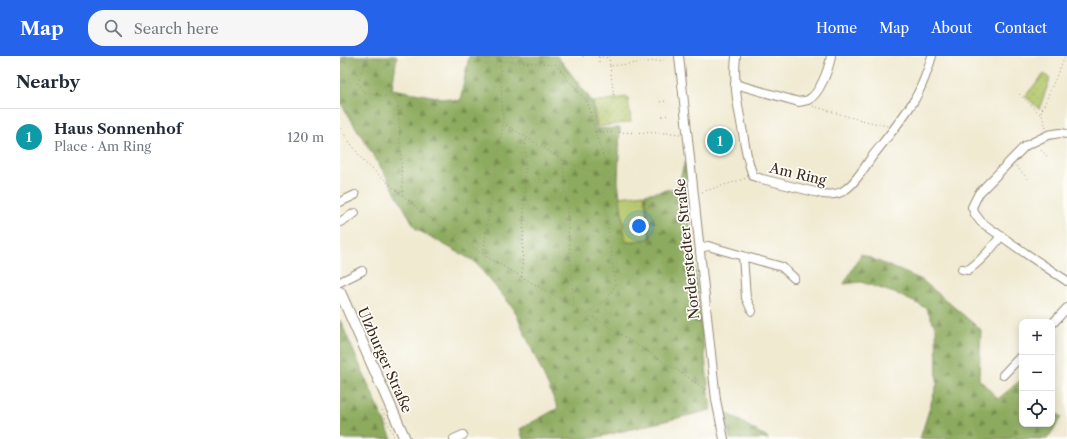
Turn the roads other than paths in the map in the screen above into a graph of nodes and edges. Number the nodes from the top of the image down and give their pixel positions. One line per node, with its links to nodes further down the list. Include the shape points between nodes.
1 (679, 56): 12 (street, Norderstedter Straße)
2 (736, 56): 5 (street, Am Ring)
3 (831, 56): 5 (street, via 818,90 807,101 799,102)
4 (932, 56): 5 (street, Am Ring, via 915,98 894,128 847,189 832,195 753,176)
5 (735, 84)
6 (1067, 134): 11 (street, via 1048,135 1025,146 979,193 972,207 975,214 981,222)
7 (355, 195): 8 (street)
8 (340, 202)
9 (355, 213): 10 (street)
10 (340, 222)
11 (1001, 236): 14 (street, via 976,265 968,270); 17 (street)
12 (700, 248): 13 (street, via 708,246); 28 (street, Norderstedter Straße, via 716,400)
13 (743, 256): 16 (street, via 782,267); 21 (street, via 746,298)
14 (962, 269)
15 (362, 271): 18 (street)
16 (794, 278)
17 (1067, 281)
18 (340, 282)
19 (340, 292): 26 (main road, Ulzburger Straße)
20 (1067, 308): 22 (street)
21 (752, 311)
22 (1055, 321)
23 (1019, 358): 24 (street)
24 (1003, 375)
25 (463, 435): 27 (street)
26 (405, 439)
27 (454, 439)
28 (724, 439)

